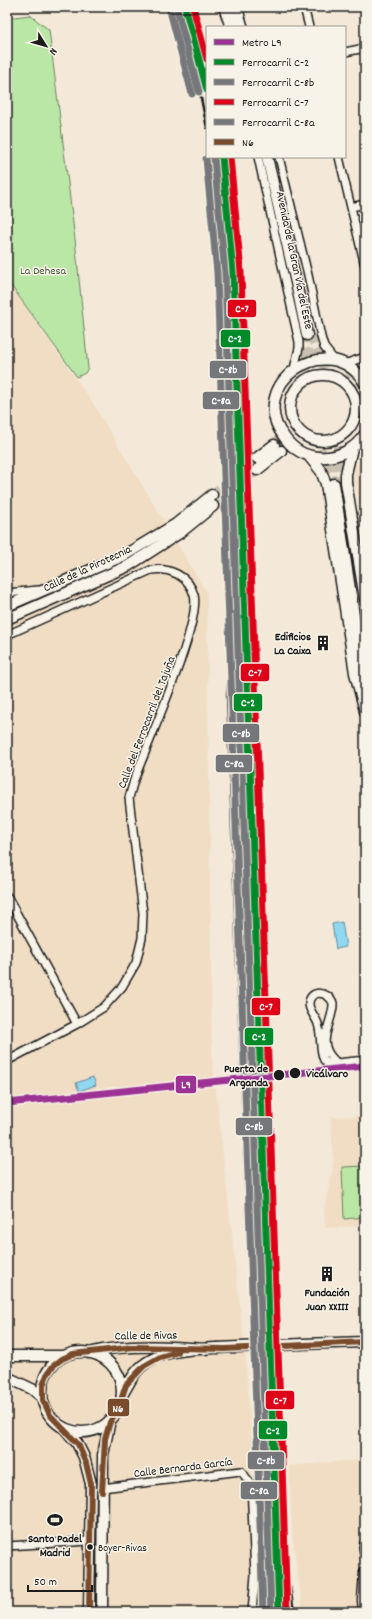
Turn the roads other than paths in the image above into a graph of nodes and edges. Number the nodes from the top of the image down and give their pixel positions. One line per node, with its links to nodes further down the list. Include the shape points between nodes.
1 (223, 7): 5 (street); 6 (main road)
2 (234, 7): 7 (main road)
3 (238, 7): 8 (street)
4 (304, 7): 9 (street)
5 (226, 26)
6 (231, 26)
7 (238, 26)
8 (244, 26)
9 (308, 26)
10 (365, 48): 11 (street)
11 (346, 52)
12 (258, 158): 21 (street, Avenida de la Gran Vía del Este, via 299,342)
13 (267, 158): 14 (main road, Avenida de la Gran Vía del Este, via 309,334)
14 (271, 158)
15 (279, 158): 22 (street, Avenida de la Gran Vía del Este, via 321,337)
16 (339, 158): 18 (street)
17 (365, 204): 18 (street)
18 (351, 207): 19 (street)
19 (365, 266)
20 (365, 357): 22 (street)
21 (294, 369): 22 (main road, via 311,361 325,359); 32 (main road, via 280,386 274,413 280,431 287,441)
22 (336, 370): 23 (main road, via 357,373); 24 (main road); 25 (main road, via 305,377 291,398)
23 (361, 385): 24 (main road)
24 (355, 398): 28 (main road, via 354,419 339,441)
25 (292, 419): 26 (main road); 28 (main road, via 297,428)
26 (287, 430)
27 (365, 434): 30 (main road)
28 (309, 438): 29 (main road); 31 (main road)
29 (295, 440)
30 (352, 448): 32 (main road, via 332,456); 39 (main road, via 346,482)
31 (320, 449)
32 (308, 455): 45 (main road, via 321,471 326,484 355,673)
33 (258, 458): 34 (main road, via 277,448)
34 (257, 470)
35 (212, 495): 37 (main road, Calle de la Pirotecnia, via 176,524 123,556)
36 (213, 506): 41 (main road, Calle de la Pirotecnia, via 181,532 128,566)
37 (42, 590): 38 (street, Calle de la Pirotecnia); 40 (main road, Calle de la Pirotecnia)
38 (7, 593)
39 (365, 600)
40 (7, 606)
41 (7, 619)
42 (7, 635): 47 (street, Calle del Ferrocarril del Tajuña, via 151,570 162,568 176,573 189,584 194,595 194,609 184,652 129,798 143,913 142,938 136,963 122,987 109,1002)
43 (365, 649): 44 (main road, via 336,484)
44 (365, 688)
45 (365, 712)
46 (7, 896): 47 (street)
47 (77, 1024): 49 (street, Calle del Ferrocarril del Tajuña)
48 (365, 1060): 50 (street)
49 (7, 1061)
50 (336, 1062): 50 (street, via 328,1052 326,1041 333,1003 328,995 317,994 310,999 309,1004 319,1028 322,1058 328,1064)
51 (365, 1342): 52 (main road, Calle de Rivas, bridge)
52 (204, 1348): 53 (main road, Calle de Rivas, via 104,1349); 57 (main road, Calle de Rivas, via 177,1352 151,1360 137,1370)
53 (89, 1353): 55 (main road); 57 (main road, via 102,1358 113,1368 120,1380)
54 (7, 1356): 55 (main road)
55 (65, 1356): 58 (main road, via 47,1373)
56 (7, 1377): 58 (main road)
57 (122, 1395): 59 (main road, via 118,1408)
58 (42, 1397): 60 (main road, via 50,1416)
59 (110, 1420): 60 (main road, via 91,1431); 61 (main road, via 103,1455)
60 (65, 1429): 63 (main road, via 77,1443 89,1472)
61 (102, 1488): 68 (main road); 69 (street, Calle Bernarda García, via 241,1471 251,1484 255,1575)
62 (365, 1540): 65 (street)
63 (89, 1541): 64 (street); 67 (main road)
64 (7, 1546)
65 (365, 1558)
66 (365, 1572): 70 (main road)
67 (89, 1612)
68 (102, 1612)
69 (252, 1612)
70 (364, 1612)

